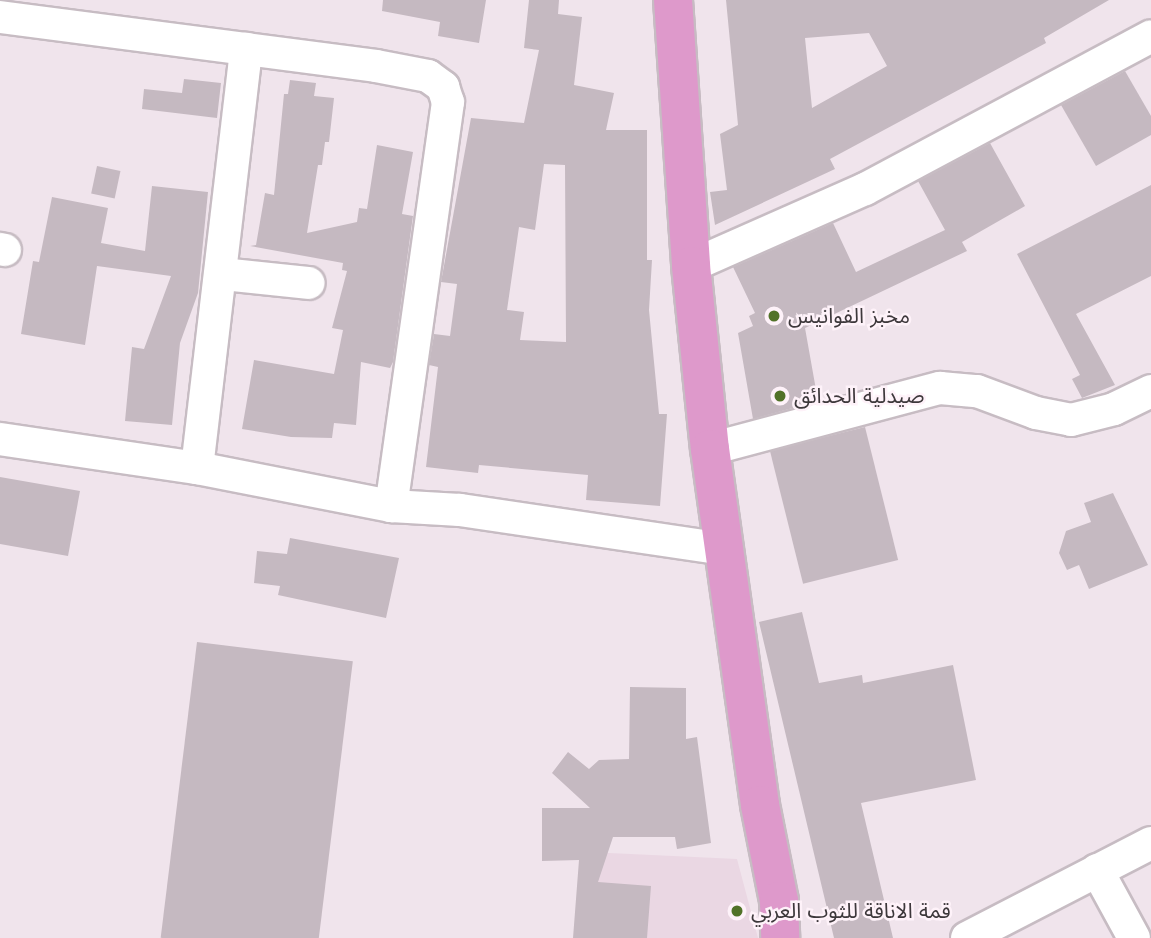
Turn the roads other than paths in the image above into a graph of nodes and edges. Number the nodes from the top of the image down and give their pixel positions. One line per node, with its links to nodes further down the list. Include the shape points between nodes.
1 (673, 0): 5 (main road)
2 (0, 17): 4 (street)
3 (1151, 36): 5 (street, via 865,189)
4 (246, 49): 6 (street); 12 (street, via 428,76 443,87 448,102)
5 (691, 266): 10 (main road)
6 (223, 274): 7 (street); 11 (street)
7 (309, 284)
8 (1151, 391): 10 (street, via 1114,409 1071,420 1036,414 977,391 940,388)
9 (0, 439): 11 (street)
10 (710, 449): 13 (main road)
11 (197, 468): 12 (street)
12 (391, 506): 13 (street, via 460,510)
13 (725, 549): 16 (main road, via 747,723)
14 (1151, 843): 15 (street)
15 (1097, 870): 19 (street); 20 (street)
16 (779, 901): 17 (main road); 18 (main road)
17 (780, 938)
18 (800, 938)
19 (967, 938)
20 (1134, 938)

